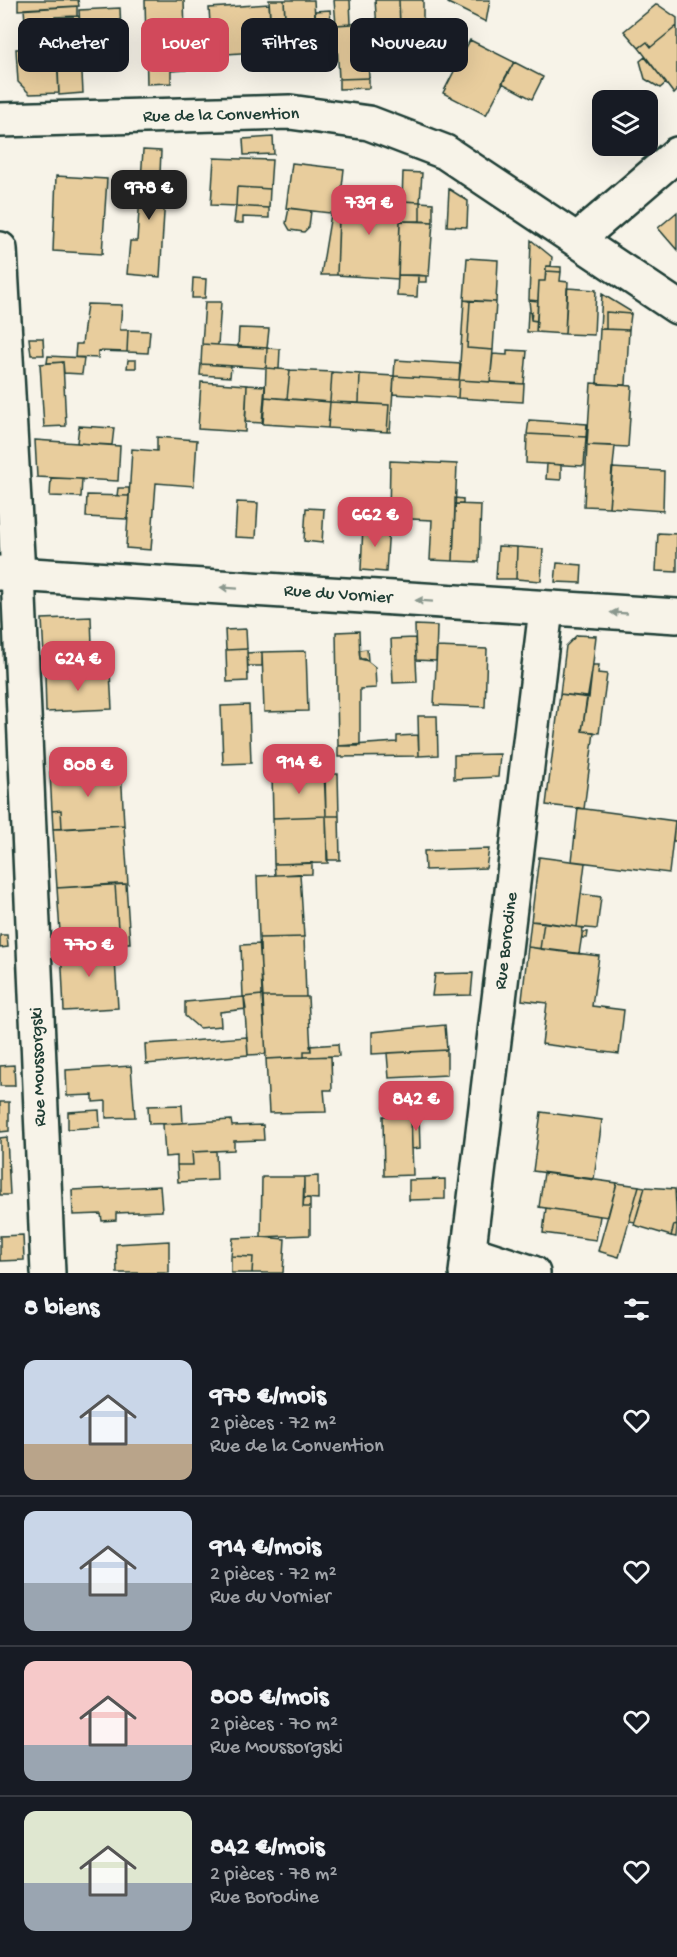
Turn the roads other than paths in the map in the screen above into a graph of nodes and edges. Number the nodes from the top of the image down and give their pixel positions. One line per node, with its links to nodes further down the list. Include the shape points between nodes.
1 (0, 120): 3 (street, Rue de la Convention, via 290,112 369,123 445,152)
2 (677, 154): 3 (street)
3 (578, 239): 5 (street, Rue de la Convention)
4 (0, 249): 6 (street, Rue Moussorgski)
5 (677, 307)
6 (9, 573): 7 (street, Rue du Vornier, one-way to 6); 10 (street, Rue Moussorgski)
7 (546, 609): 8 (street, Rue du Vornier, one-way to 7); 9 (street, Rue Borodine)
8 (677, 616)
9 (468, 1263): 11 (street)
10 (48, 1273)
11 (533, 1273)

